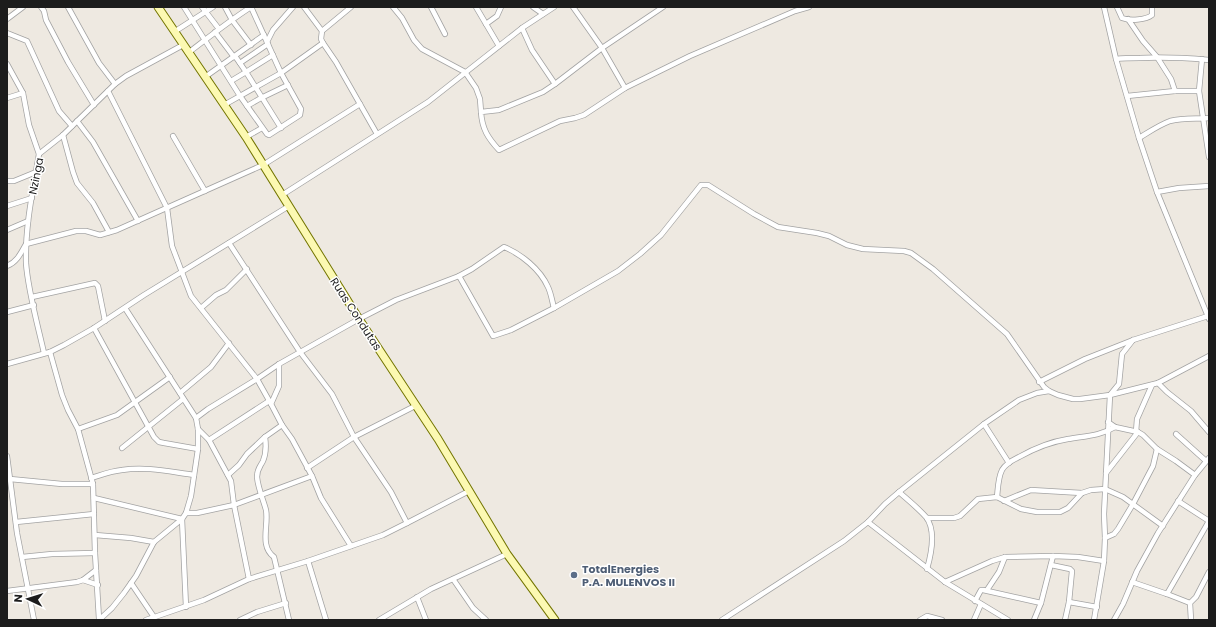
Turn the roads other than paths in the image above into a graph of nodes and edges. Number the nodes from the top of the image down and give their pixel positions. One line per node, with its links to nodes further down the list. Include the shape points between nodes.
1 (23, 7): 25 (street)
2 (41, 7): 75 (street, via 68,62)
3 (68, 7): 59 (street, via 99,63)
4 (184, 7): 27 (street)
5 (213, 7): 23 (street)
6 (225, 7): 28 (street)
7 (293, 7): 38 (street, via 273,30)
8 (304, 7): 32 (street)
9 (352, 7): 32 (street)
10 (394, 7): 55 (street, via 422,49)
11 (431, 7): 35 (street)
12 (476, 7): 29 (street)
13 (502, 7): 29 (street, via 499,14)
14 (533, 7): 24 (street)
15 (554, 7): 24 (street)
16 (573, 7): 43 (street)
17 (663, 7): 43 (street)
18 (809, 7): 64 (street, via 690,56)
19 (1104, 7): 48 (street)
20 (1117, 7): 26 (street, via 1122,18)
21 (1152, 7): 26 (street, via 1152,15 1149,17)
22 (161, 8): 33 (street, Ruas Condutas)
23 (204, 9): 27 (street); 31 (street)
24 (543, 14): 30 (street)
25 (7, 19)
26 (1128, 19): 47 (street)
27 (192, 20): 33 (street); 37 (street)
28 (232, 20): 31 (street); 36 (street, via 251,7); 41 (street)
29 (486, 24): 42 (street)
30 (522, 28): 42 (street); 60 (street, via 532,50)
31 (217, 31): 37 (street); 46 (street)
32 (322, 31): 39 (street)
33 (174, 32): 40 (street, Ruas Condutas)
34 (7, 33): 82 (street, via 27,41 59,111)
35 (446, 34)
36 (264, 35): 38 (street); 41 (street)
37 (205, 40): 44 (street); 53 (street)
38 (267, 43): 45 (street); 51 (street)
39 (323, 44): 56 (street); 74 (street)
40 (183, 45): 44 (street, Ruas Condutas); 59 (street, Nzinga)
41 (251, 45): 46 (street)
42 (500, 46): 55 (street)
43 (602, 48): 60 (street); 64 (street)
44 (188, 53): 57 (street, Ruas Condutas)
45 (273, 55): 54 (street); 56 (street)
46 (234, 56): 51 (street); 53 (street)
47 (1157, 57): 48 (street); 49 (street); 62 (street)
48 (1116, 59): 71 (street)
49 (1202, 59): 50 (street); 68 (street)
50 (1209, 60)
51 (240, 63): 54 (street)
52 (7, 65): 69 (street)
53 (221, 66): 57 (street); 58 (street)
54 (246, 72): 58 (street); 63 (street)
55 (466, 72): 78 (street, via 476,88); 85 (street, via 428,102)
56 (281, 73): 61 (street); 63 (street)
57 (205, 78): 76 (street, Ruas Condutas)
58 (231, 81): 70 (street)
59 (115, 84): 65 (street, Nzinga)
60 (555, 84): 78 (street, via 543,92 499,110)
61 (288, 85): 73 (street); 84 (street, via 301,112)
62 (1172, 85): 66 (street); 67 (street)
63 (255, 87): 70 (street); 73 (street)
64 (625, 88): 78 (street, via 576,118 560,121 499,150 486,135)
65 (108, 91): 75 (street, Nzinga); 103 (street)
66 (1168, 91): 67 (street); 71 (street)
67 (1175, 91): 68 (street)
68 (1199, 91): 79 (street)
69 (23, 93): 72 (street); 91 (street, via 29,125)
70 (240, 96): 76 (street); 77 (street)
71 (1127, 96): 89 (street)
72 (7, 98)
73 (261, 98): 77 (street); 84 (street)
74 (360, 104): 85 (street); 93 (street)
75 (94, 105): 81 (street, Nzinga)
76 (224, 105): 88 (street, Ruas Condutas)
77 (247, 106): 83 (street)
78 (481, 112)
79 (1202, 118): 80 (street); 89 (street, via 1170,121); 90 (street)
80 (1209, 118)
81 (78, 121): 82 (street, Nzinga); 105 (street, via 93,142)
82 (72, 126): 86 (street, Nzinga)
83 (262, 128): 84 (street, via 268,135); 88 (street)
84 (281, 128)
85 (377, 134): 99 (street)
86 (63, 135): 91 (street, Nzinga); 107 (street, via 77,183 93,203)
87 (173, 136): 97 (street)
88 (246, 137): 93 (street, Ruas Condutas)
89 (1139, 138): 98 (street)
90 (1209, 153): 92 (street)
91 (39, 154): 94 (street, Nzinga)
92 (1209, 157)
93 (263, 165): 97 (street); 99 (street, Ruas Condutas)
94 (36, 172): 95 (street, via 14,181); 100 (street, Nzinga)
95 (7, 181)
96 (1209, 186): 98 (street)
97 (205, 191): 103 (street)
98 (1157, 192): 121 (street)
99 (282, 195): 102 (street, Ruas Condutas)
100 (32, 198): 101 (street); 104 (street, Nzinga)
101 (7, 206)
102 (289, 206): 108 (street); 122 (street, Ruas Condutas)
103 (167, 208): 105 (street); 113 (street, via 171,242)
104 (28, 221): 106 (street); 109 (street, Nzinga)
105 (138, 221): 107 (street)
106 (7, 230)
107 (109, 232): 109 (street, via 100,235 76,231)
108 (229, 243): 112 (street); 113 (street)
109 (26, 244): 111 (street, via 18,258); 115 (street, Nzinga)
110 (7, 260): 111 (street)
111 (8, 266)
112 (247, 270): 118 (street, via 226,290); 128 (street)
113 (182, 272): 117 (street); 118 (street, via 191,296)
114 (459, 276): 119 (street, via 504,247 517,253 536,270 548,287); 119 (street, via 493,336 511,330); 122 (street, via 396,300)
115 (32, 297): 116 (street, Nzinga); 123 (street, via 95,283 98,286)
116 (34, 305): 120 (street); 129 (street, Nzinga)
117 (125, 308): 123 (street); 133 (street)
118 (201, 308): 126 (street)
119 (554, 308): 135 (street, via 618,271 640,254 661,234 699,187 706,184 778,227 829,236 863,249 911,253 1007,334)
120 (7, 312)
121 (1208, 317): 125 (street)
122 (358, 319): 128 (street); 144 (street, Ruas Condutas)
123 (105, 321): 124 (street)
124 (94, 328): 127 (street); 143 (street)
125 (1133, 340): 135 (street, via 1085,359); 140 (street, via 1122,354 1119,384)
126 (229, 343): 134 (street); 139 (street, via 211,367)
127 (50, 352): 129 (street); 151 (street, via 62,395)
128 (300, 352): 132 (street); 158 (street, via 332,394)
129 (44, 354): 131 (street)
130 (1209, 356): 136 (street)
131 (7, 364)
132 (279, 364): 134 (street); 142 (street, via 279,386 276,396)
133 (170, 377): 139 (street); 143 (street)
134 (257, 379): 142 (street); 145 (street)
135 (1039, 382): 138 (street)
136 (1158, 383): 137 (street); 155 (street, via 1191,411)
137 (1152, 385): 140 (street); 154 (street, via 1137,419)
138 (1049, 391): 140 (street, via 1076,400); 147 (street, via 1019,400)
139 (180, 393): 141 (street)
140 (1110, 395): 146 (street)
141 (183, 399): 145 (street); 149 (street)
142 (270, 402): 148 (street); 159 (street)
143 (134, 403): 149 (street); 151 (street, via 113,417)
144 (415, 406): 158 (street); 178 (street, Ruas Condutas)
145 (196, 418): 152 (street)
146 (1108, 422): 150 (street); 153 (street)
147 (984, 424): 165 (street); 179 (street)
148 (282, 425): 157 (street); 167 (street)
149 (150, 427): 160 (street); 161 (street, via 159,442)
150 (1115, 427): 153 (street); 154 (street)
151 (78, 429): 173 (street)
152 (198, 429): 159 (street); 161 (street)
153 (1107, 432): 165 (street, via 1041,445); 168 (street)
154 (1137, 432): 162 (street); 168 (street)
155 (1209, 432)
156 (1176, 434): 164 (street)
157 (266, 437): 170 (street); 181 (street, via 265,455 257,473)
158 (354, 437): 167 (street); 195 (street, via 391,492)
159 (209, 440): 170 (street)
160 (122, 448)
161 (198, 449): 169 (street)
162 (1157, 449): 171 (street); 186 (street, via 1153,466)
163 (7, 456): 166 (street)
164 (1207, 460): 171 (street)
165 (1009, 463): 182 (street, via 1003,468 1000,476)
166 (7, 464): 174 (street)
167 (307, 468): 172 (street)
168 (1106, 473): 176 (street)
169 (194, 475): 173 (street, via 132,469 113,471); 188 (street)
170 (228, 475): 187 (street)
171 (1195, 475): 185 (street)
172 (312, 476): 181 (street); 200 (street, via 321,498)
173 (91, 478): 175 (street)
174 (10, 479): 175 (street); 177 (street)
175 (92, 484): 183 (street)
176 (1105, 489): 180 (street); 186 (street); 198 (street)
177 (9, 491): 193 (street)
178 (469, 491): 195 (street); 202 (street, Ruas Condutas)
179 (899, 492): 190 (street); 194 (street)
180 (1082, 493): 184 (street, via 1031,490); 184 (street, via 1068,508 1060,512 1026,510)
181 (261, 494): 187 (street); 211 (street, via 267,517 266,541)
182 (997, 497): 184 (street); 190 (street, via 978,499 960,516 954,518)
183 (94, 498): 189 (street); 191 (street)
184 (1004, 501)
185 (1178, 501): 192 (street); 196 (street)
186 (1133, 504): 196 (street); 198 (street, via 1114,534)
187 (234, 505): 188 (street); 213 (street)
188 (186, 513): 191 (street)
189 (94, 514): 193 (street); 197 (street)
190 (927, 518): 209 (street, via 932,546)
191 (182, 519): 199 (street); 231 (street)
192 (1209, 520): 223 (street)
193 (16, 522): 204 (street)
194 (868, 522): 209 (street); 244 (street, via 844,541)
195 (407, 523): 200 (street)
196 (1163, 526): 218 (street)
197 (95, 535): 199 (street); 201 (street)
198 (1105, 538): 207 (street)
199 (154, 542): 216 (street)
200 (351, 546): 206 (street)
201 (95, 553): 204 (street); 210 (street)
202 (507, 554): 214 (street); 243 (street, Ruas Condutas)
203 (1053, 556): 205 (street); 207 (street); 208 (street)
204 (22, 557): 220 (street)
205 (1005, 557): 217 (street); 221 (street)
206 (308, 561): 211 (street); 239 (street)
207 (1104, 561): 232 (street)
208 (1051, 565): 226 (street, via 1072,571); 228 (street)
209 (927, 568): 217 (street)
210 (96, 570): 215 (street); 219 (street)
211 (278, 571): 213 (street); 227 (street)
212 (1209, 572): 229 (street)
213 (248, 579): 231 (street)
214 (453, 579): 224 (street); 242 (street, via 473,608)
215 (83, 580): 219 (street); 220 (street, via 71,584)
216 (131, 582): 233 (street); 235 (street, via 112,608)
217 (945, 582): 225 (street)
218 (1132, 582): 223 (street); 252 (street)
219 (98, 585): 235 (street)
220 (27, 588): 222 (street); 234 (street)
221 (987, 590): 225 (street, via 981,590); 228 (street)
222 (7, 591)
223 (1167, 594): 229 (street)
224 (417, 597): 240 (street); 241 (street)
225 (976, 601): 230 (street)
226 (1069, 602): 232 (street); 250 (street)
227 (286, 603): 237 (street); 238 (street)
228 (1041, 603): 249 (street)
229 (1190, 603): 253 (street)
230 (981, 604): 247 (street); 248 (street)
231 (186, 607): 233 (street)
232 (1097, 607): 251 (street)
233 (154, 617): 236 (street)
234 (34, 620)
235 (99, 620)
236 (146, 620)
237 (240, 620)
238 (289, 620)
239 (326, 620)
240 (379, 620)
241 (426, 620)
242 (486, 620)
243 (555, 620)
244 (722, 620)
245 (920, 620): 246 (street, via 927,616)
246 (942, 620)
247 (974, 620)
248 (1008, 620)
249 (1034, 620)
250 (1065, 620)
251 (1094, 620)
252 (1114, 620)
253 (1191, 620)

